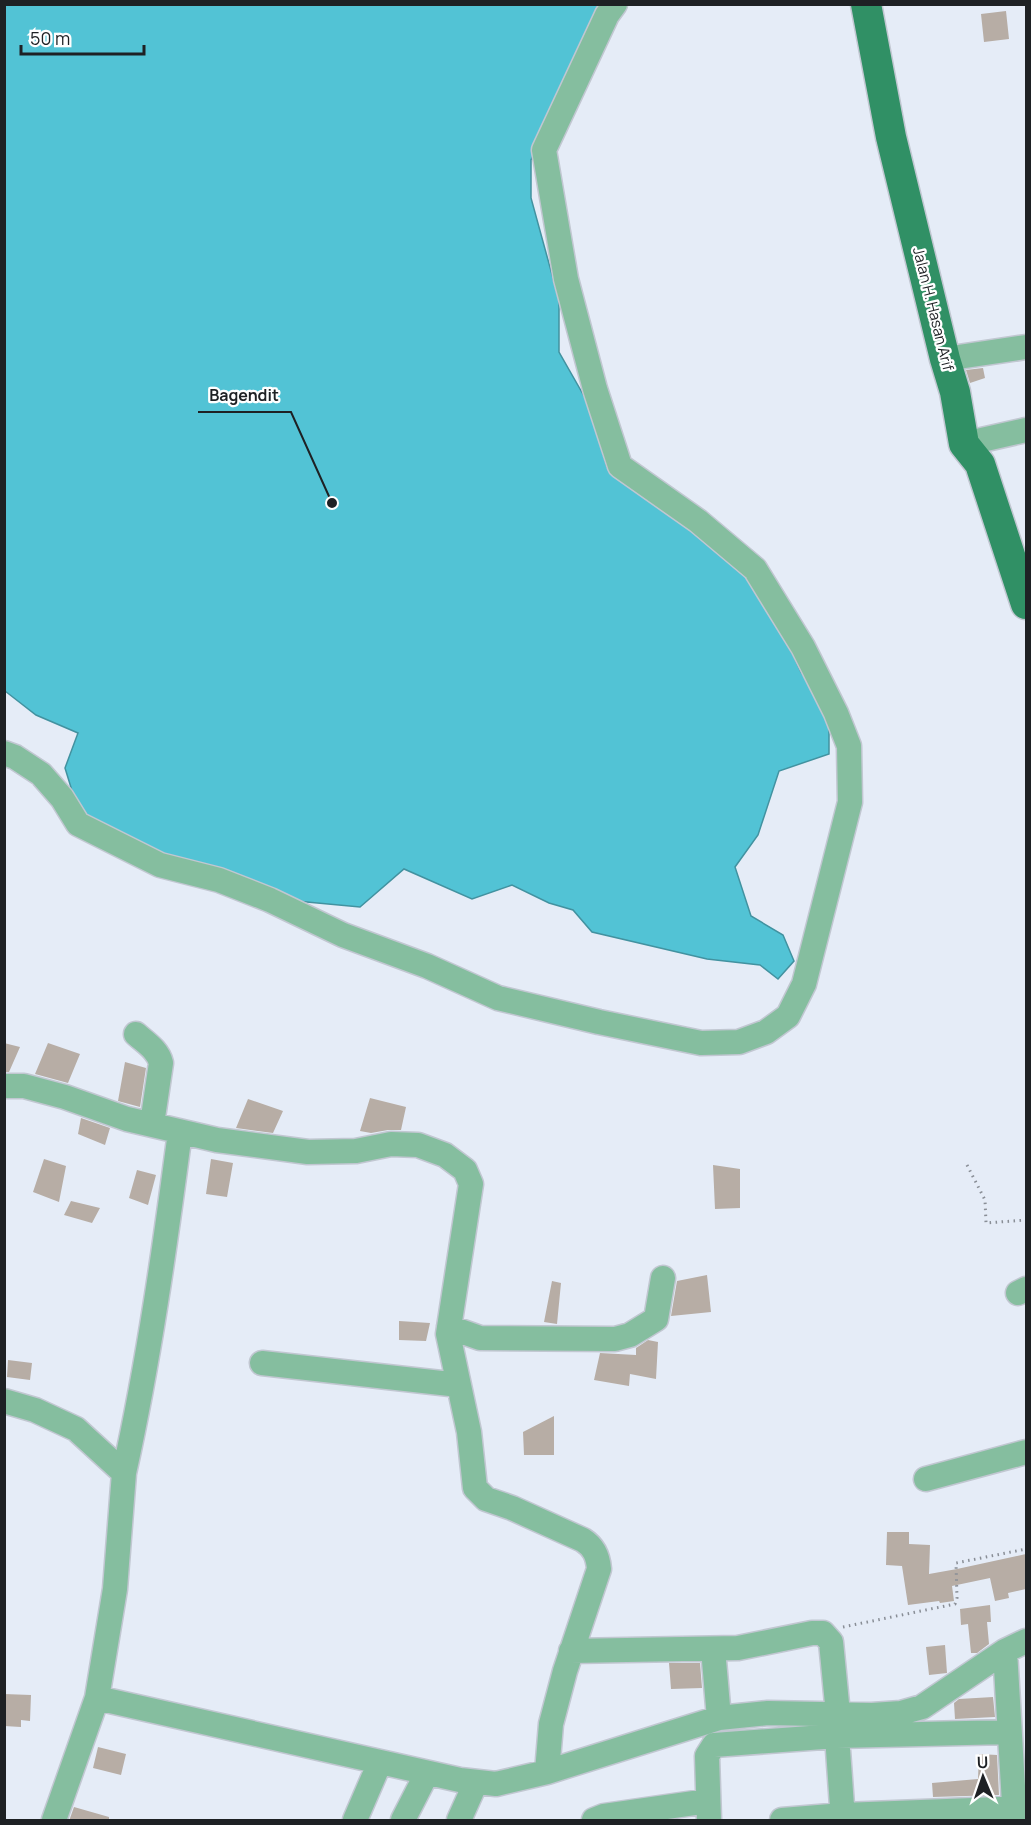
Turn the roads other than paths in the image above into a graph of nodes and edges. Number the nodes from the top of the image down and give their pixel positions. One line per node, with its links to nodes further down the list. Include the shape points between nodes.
1 (615, 4): 8 (street, via 544,150 566,279 595,389 620,466 698,521 755,568 803,647 849,746 850,802 804,984 788,1016 766,1032 739,1042 701,1042 498,998 219,880 160,864 88,829 78,824 41,774)
2 (866, 4): 4 (main road, Jalan H. Hasan Arif, via 891,137)
3 (1026, 347): 4 (street)
4 (945, 359): 6 (main road, Jalan H. Hasan Arif, via 956,392)
5 (1026, 430): 6 (street)
6 (964, 444): 7 (main road, Jalan H. Hasan Arif, via 980,464)
7 (1026, 604)
8 (4, 753)
9 (136, 1034): 11 (street, via 159,1055 161,1063)
10 (4, 1086): 11 (street, via 24,1086)
11 (152, 1124): 12 (street)
12 (180, 1132): 14 (street, via 308,1152 356,1151 400,1144 418,1145 445,1155 465,1170 471,1184); 19 (street, via 166,1240)
13 (663, 1278): 14 (street, via 656,1318 630,1335 615,1339 480,1338)
14 (449, 1327): 16 (street)
15 (261, 1363): 16 (street)
16 (459, 1384): 23 (street, via 475,1488 486,1499 588,1543 598,1558 599,1569)
17 (4, 1401): 19 (street, via 76,1429)
18 (1026, 1452): 20 (street)
19 (124, 1473): 24 (street, via 115,1589)
20 (926, 1479)
21 (1016, 1646): 26 (street, via 921,1707); 27 (street)
22 (713, 1649): 23 (street); 25 (street); 26 (street, via 738,1648 818,1632 827,1635 831,1642)
23 (571, 1652): 29 (street, via 551,1724)
24 (97, 1698): 28 (street); 35 (street)
25 (720, 1718): 26 (street, via 768,1713); 29 (street)
26 (838, 1725): 27 (street); 32 (street, via 714,1744 706,1755); 34 (street)
27 (1009, 1732): 33 (street)
28 (380, 1762): 30 (street); 36 (street)
29 (547, 1772): 31 (street, via 496,1784)
30 (427, 1773): 31 (street); 37 (street)
31 (476, 1782): 38 (street)
32 (709, 1811): 39 (street, via 604,1816)
33 (1018, 1812): 34 (street)
34 (843, 1818): 40 (street)
35 (54, 1821)
36 (356, 1821)
37 (403, 1821)
38 (459, 1821)
39 (594, 1821)
40 (782, 1821)

